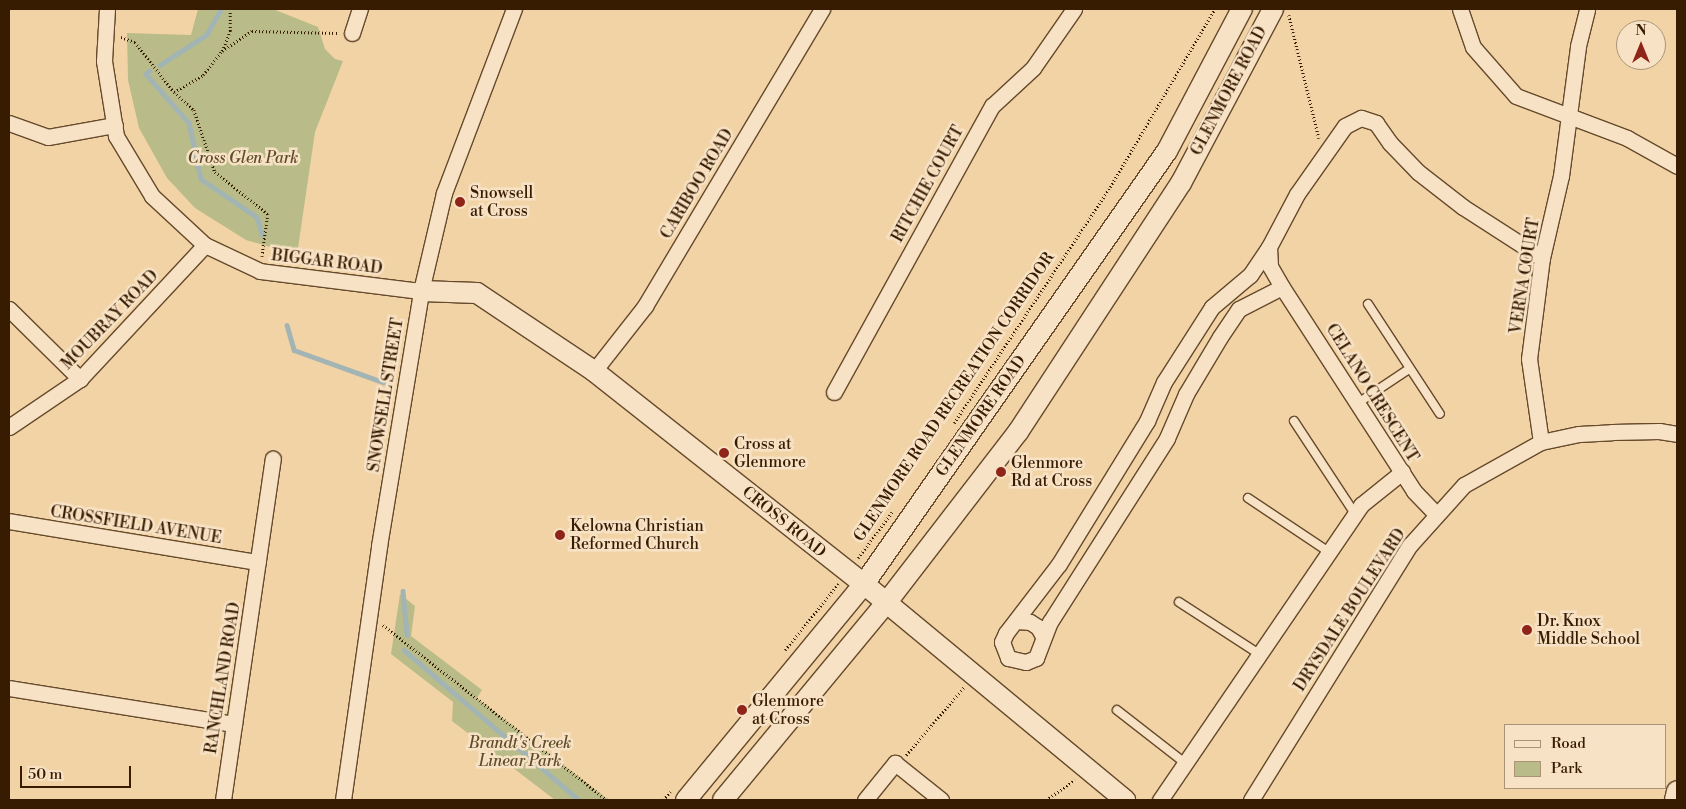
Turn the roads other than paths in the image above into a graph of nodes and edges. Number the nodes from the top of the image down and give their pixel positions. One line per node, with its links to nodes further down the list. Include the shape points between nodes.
1 (107, 9): 13 (street, BIGGAR ROAD, via 104,61)
2 (360, 9): 10 (street)
3 (514, 9): 19 (street, SNOWSELL STREET, via 444,192)
4 (822, 9): 23 (street, CARIBOO ROAD, via 645,306)
5 (1074, 9): 25 (street, RITCHIE COURT, via 1033,68 992,106)
6 (1242, 9): 42 (main road, GLENMORE ROAD, via 1166,151)
7 (1273, 9): 43 (main road, GLENMORE ROAD, via 1181,183 1018,432)
8 (1460, 9): 11 (street, via 1473,47 1516,96)
9 (1587, 9): 11 (street, VERNA COURT, via 1578,46)
10 (352, 33)
11 (1570, 115): 14 (street, via 1626,138); 17 (street, VERNA COURT, via 1561,176)
12 (9, 122): 13 (street, via 48,137)
13 (115, 125): 15 (street, BIGGAR ROAD, via 116,136 152,196)
14 (1677, 165)
15 (205, 245): 19 (street, BIGGAR ROAD, via 260,271); 24 (street, MOUBRAY ROAD)
16 (1269, 247): 17 (street, via 1298,194 1345,126 1361,118 1376,123 1418,172 1463,207); 18 (street, CELANO CRESCENT, via 1270,266); 27 (street, via 1250,275 1212,307 1164,382)
17 (1542, 258): 33 (street, VERNA COURT, via 1529,359)
18 (1282, 287): 26 (street, CELANO CRESCENT); 28 (street, via 1239,309)
19 (420, 291): 23 (main road, CROSS ROAD, via 477,293); 55 (street, SNOWSELL STREET)
20 (1368, 304): 22 (lane)
21 (9, 310): 24 (street)
22 (1409, 369): 26 (lane); 29 (lane)
23 (594, 371): 42 (main road, CROSS ROAD)
24 (80, 379): 31 (street, MOUBRAY ROAD)
25 (834, 392)
26 (1358, 403): 35 (street, CELANO CRESCENT)
27 (1155, 404): 28 (street); 45 (street, via 1059,564)
28 (1178, 414): 46 (street, via 1167,438)
29 (1440, 414)
30 (1294, 421): 37 (lane)
31 (9, 427)
32 (1677, 434): 33 (street, DRYSDALE BOULEVARD, via 1612,432 1579,434)
33 (1541, 442): 38 (street, DRYSDALE BOULEVARD, via 1464,484)
34 (274, 459): 41 (street, RANCHLAND ROAD)
35 (1402, 472): 37 (street, via 1360,505); 38 (street, CELANO CRESCENT, via 1414,492)
36 (1248, 498): 40 (lane)
37 (1355, 514): 40 (street)
38 (1436, 514): 61 (street, DRYSDALE BOULEVARD, via 1410,545)
39 (9, 521): 41 (street, CROSSFIELD AVENUE)
40 (1329, 552): 47 (street)
41 (258, 562): 50 (street, RANCHLAND ROAD)
42 (864, 584): 43 (main road, CROSS ROAD); 53 (main road, GLENMORE ROAD)
43 (887, 602): 56 (main road, GLENMORE ROAD); 59 (main road, CROSS ROAD)
44 (1179, 602): 47 (lane)
45 (1017, 621): 46 (street, via 1030,622); 46 (street, via 1002,642 1008,658 1026,662 1036,658)
46 (1043, 636)
47 (1259, 654): 51 (street)
48 (9, 688): 50 (street)
49 (1117, 710): 51 (lane)
50 (234, 724): 54 (street, RANCHLAND ROAD)
51 (1185, 763): 60 (street)
52 (1677, 791): 62 (main road)
53 (681, 793)
54 (222, 800)
55 (343, 800)
56 (723, 800)
57 (865, 800): 58 (street, via 895,764)
58 (941, 800)
59 (1124, 800)
60 (1160, 800)
61 (1250, 800)
62 (1676, 800)

